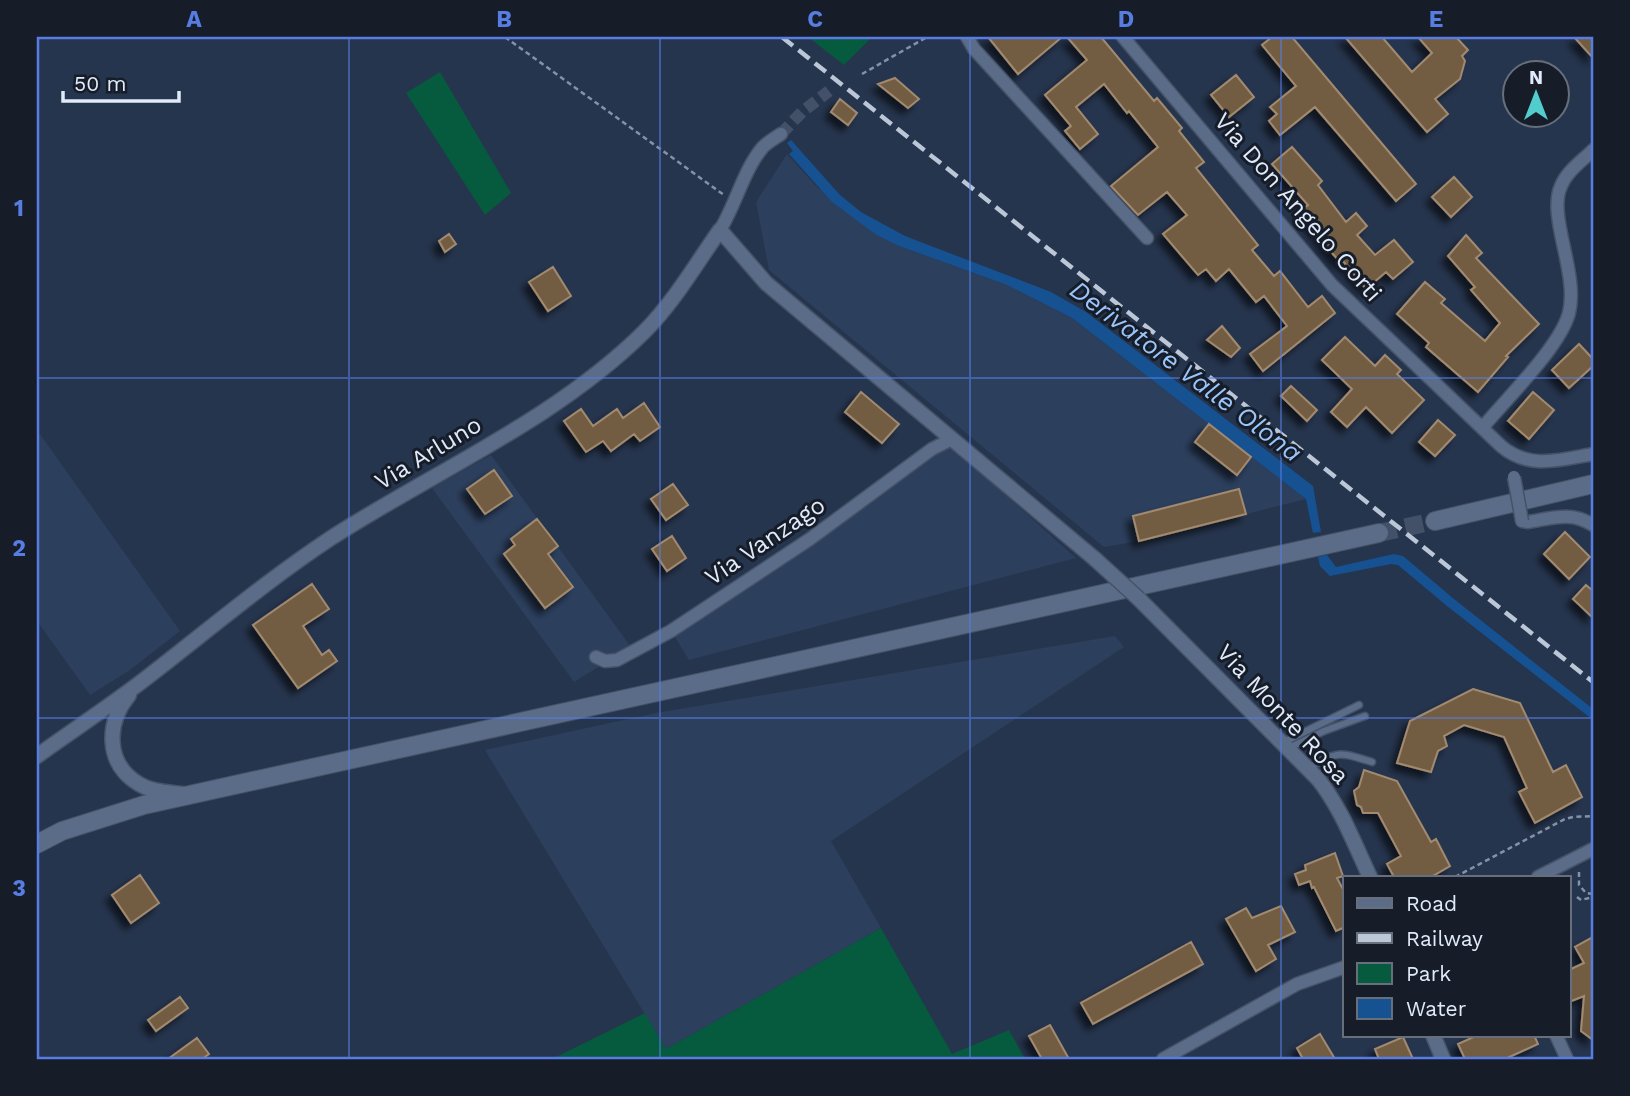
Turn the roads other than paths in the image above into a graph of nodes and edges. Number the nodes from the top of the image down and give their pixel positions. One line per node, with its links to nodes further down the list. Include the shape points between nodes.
1 (967, 37): 6 (street)
2 (1123, 37): 7 (street, Via Don Angelo Corti, via 1332,285)
3 (781, 134): 5 (street, Via Arluno, via 764,147)
4 (1593, 150): 7 (street, via 1565,178 1558,193 1572,286 1566,323)
5 (720, 230): 8 (street, via 766,283); 16 (street, Via Arluno, via 647,329 598,372 542,412 330,539)
6 (1147, 238)
7 (1482, 428): 10 (street, Via Don Angelo Corti)
8 (952, 439): 15 (street, Via Vanzago, via 671,631 617,660); 19 (street, Via Monte Rosa, bridge, via 1139,599)
9 (1593, 454): 10 (street, via 1542,463)
10 (1518, 458): 13 (street, bridge, via 1514,477 1522,521 1571,516)
11 (1593, 485): 12 (main road)
12 (1435, 521)
13 (1593, 525)
14 (1379, 533): 23 (main road)
15 (596, 657)
16 (142, 681): 20 (street, Via Arluno); 23 (street, via 113,722 116,757 139,784)
17 (1359, 705): 19 (lane)
18 (1365, 716): 19 (lane)
19 (1287, 745): 22 (street, Via Monte Rosa)
20 (37, 756)
21 (1372, 762): 22 (lane, via 1341,753)
22 (1308, 768): 26 (street, Via Monte Rosa, via 1330,794)
23 (191, 795): 24 (main road, via 62,831)
24 (37, 844)
25 (1593, 849): 27 (street)
26 (1370, 876)
27 (1540, 876)
28 (1343, 968): 31 (street, via 1297,984)
29 (1433, 1036): 32 (street)
30 (1556, 1036): 33 (street)
31 (1163, 1059)
32 (1443, 1059)
33 (1567, 1059)

